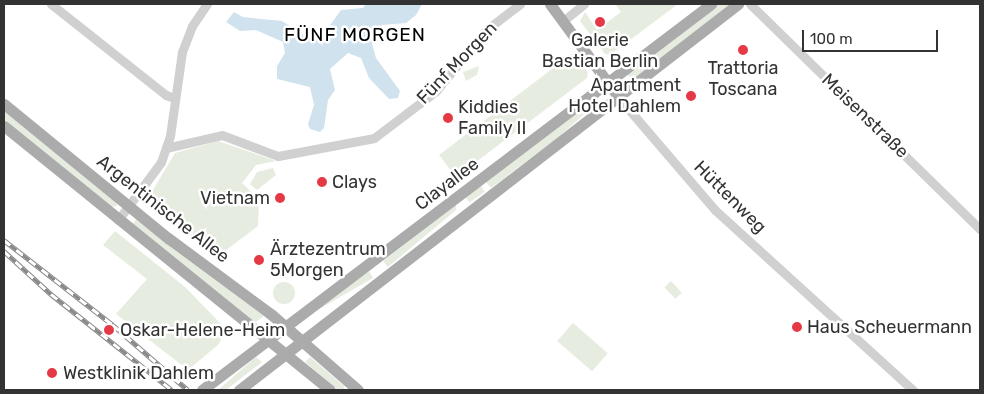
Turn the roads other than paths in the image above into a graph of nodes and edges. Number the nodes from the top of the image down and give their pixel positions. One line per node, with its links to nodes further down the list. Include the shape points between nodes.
1 (51, 4): 11 (street)
2 (207, 4): 11 (street, via 186,38)
3 (520, 4): 15 (street, Fünf Morgen, via 486,30 436,91 374,138 278,156 222,136)
4 (550, 4): 9 (main road, Hüttenweg)
5 (584, 4): 9 (street)
6 (711, 4): 10 (main road, Clayallee)
7 (738, 4): 12 (main road, Clayallee)
8 (750, 4): 18 (street, Meisenstraße)
9 (563, 21): 10 (main road, Hüttenweg)
10 (609, 82): 12 (main road, Hüttenweg); 19 (main road, Clayallee)
11 (174, 98): 15 (street)
12 (619, 98): 21 (main road, Clayallee); 27 (street, Hüttenweg, via 715,210)
13 (4, 104): 16 (main road, Argentinische Allee)
14 (4, 126): 17 (main road, Argentinische Allee)
15 (166, 148): 16 (street, via 161,162)
16 (128, 206): 17 (street); 19 (main road, Argentinische Allee)
17 (118, 220): 20 (main road, Argentinische Allee)
18 (980, 229)
19 (286, 327): 20 (main road, Clayallee); 21 (main road, Argentinische Allee)
20 (267, 341): 22 (main road, Argentinische Allee); 23 (main road, Clayallee)
21 (301, 341): 22 (main road, Clayallee); 26 (main road, Argentinische Allee)
22 (285, 354): 24 (main road, Clayallee); 25 (main road, Argentinische Allee)
23 (204, 389)
24 (239, 390)
25 (330, 390)
26 (358, 390)
27 (914, 390)

